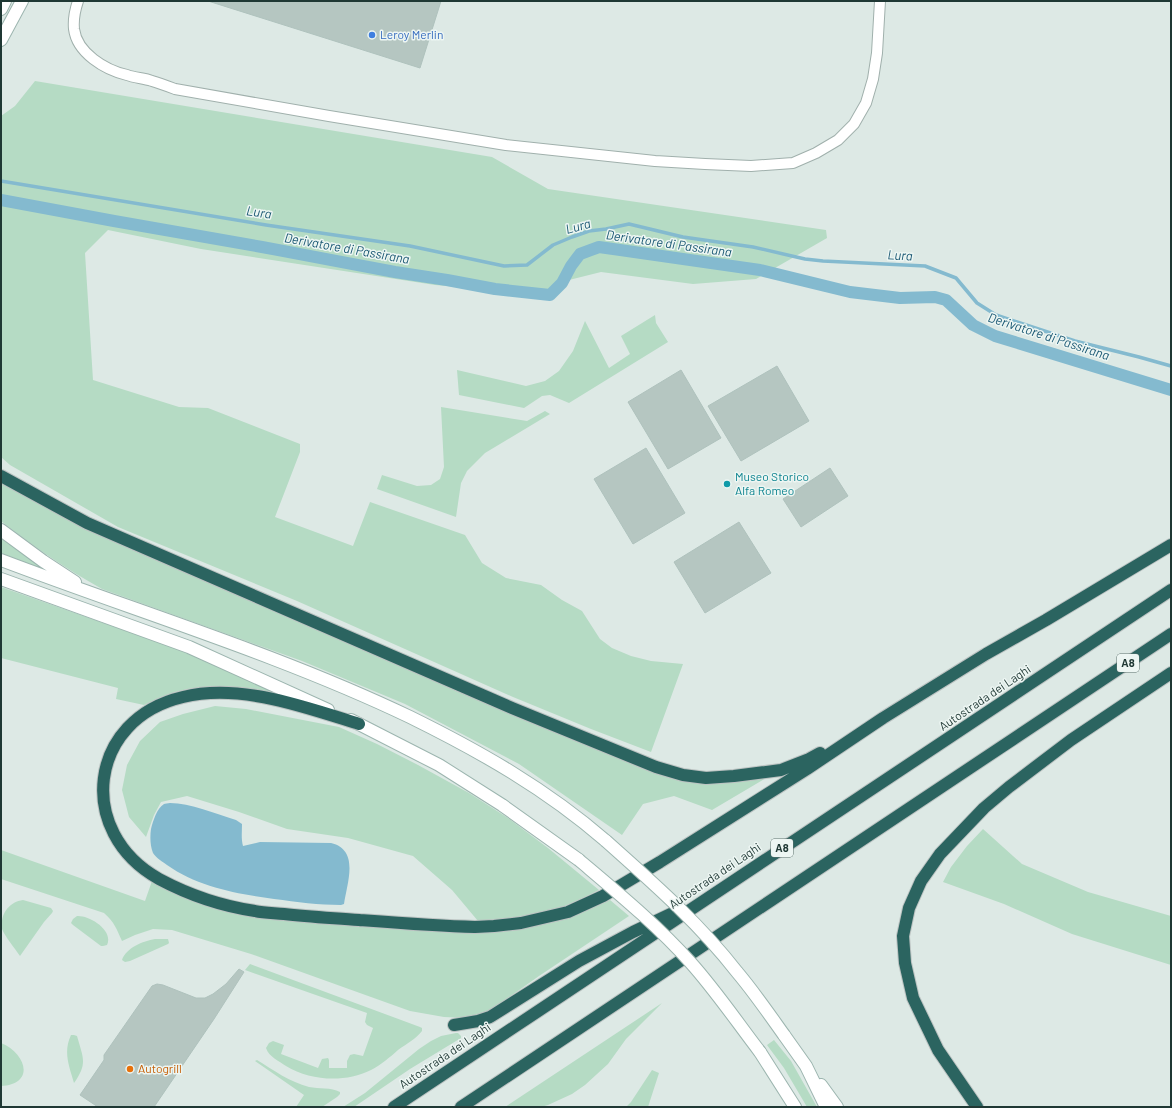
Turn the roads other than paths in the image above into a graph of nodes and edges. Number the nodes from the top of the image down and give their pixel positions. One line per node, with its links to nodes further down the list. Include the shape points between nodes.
1 (6, 1): 5 (main road)
2 (22, 1): 6 (main road)
3 (78, 1): 4 (street, via 74,30 80,45 92,57 113,70 175,89 506,145 655,161 751,166 793,163 838,140 854,124 866,103 873,79)
4 (880, 1)
5 (1, 9)
6 (1, 40)
7 (1, 476): 16 (highway, via 87,523 512,708 656,767 683,775 706,778 781,770 809,758)
8 (1, 530): 13 (main road)
9 (1171, 545): 16 (highway)
10 (1, 560): 13 (main road)
11 (1, 579): 17 (main road, via 189,647)
12 (1171, 590): 18 (highway, Autostrada dei Laghi / A8)
13 (98, 595): 20 (main road, bridge, via 288,664 379,702 482,754 539,789 584,822 682,911 737,971)
14 (1171, 634): 23 (highway, A8)
15 (1171, 673): 28 (highway, via 1070,740 1009,787 984,808 940,854 921,881 909,908 903,936 905,963 913,998 938,1050)
16 (883, 718): 17 (highway, via 807,769 603,896 568,912 522,923 456,927 248,910 200,898 158,878 142,868 114,835 104,806 103,789 105,770 112,751 119,738 140,715 165,702 204,693 228,694 294,704)
17 (359, 724): 21 (main road, bridge, via 439,765 502,805 579,860 642,913 713,990)
18 (716, 892): 19 (highway, via 633,932 490,1017); 22 (highway, Autostrada dei Laghi / A8)
19 (454, 1025)
20 (806, 1066): 26 (main road); 27 (main road)
21 (781, 1084): 24 (main road); 25 (main road)
22 (394, 1107)
23 (461, 1107)
24 (792, 1107)
25 (795, 1107)
26 (826, 1107)
27 (836, 1107)
28 (977, 1107)

